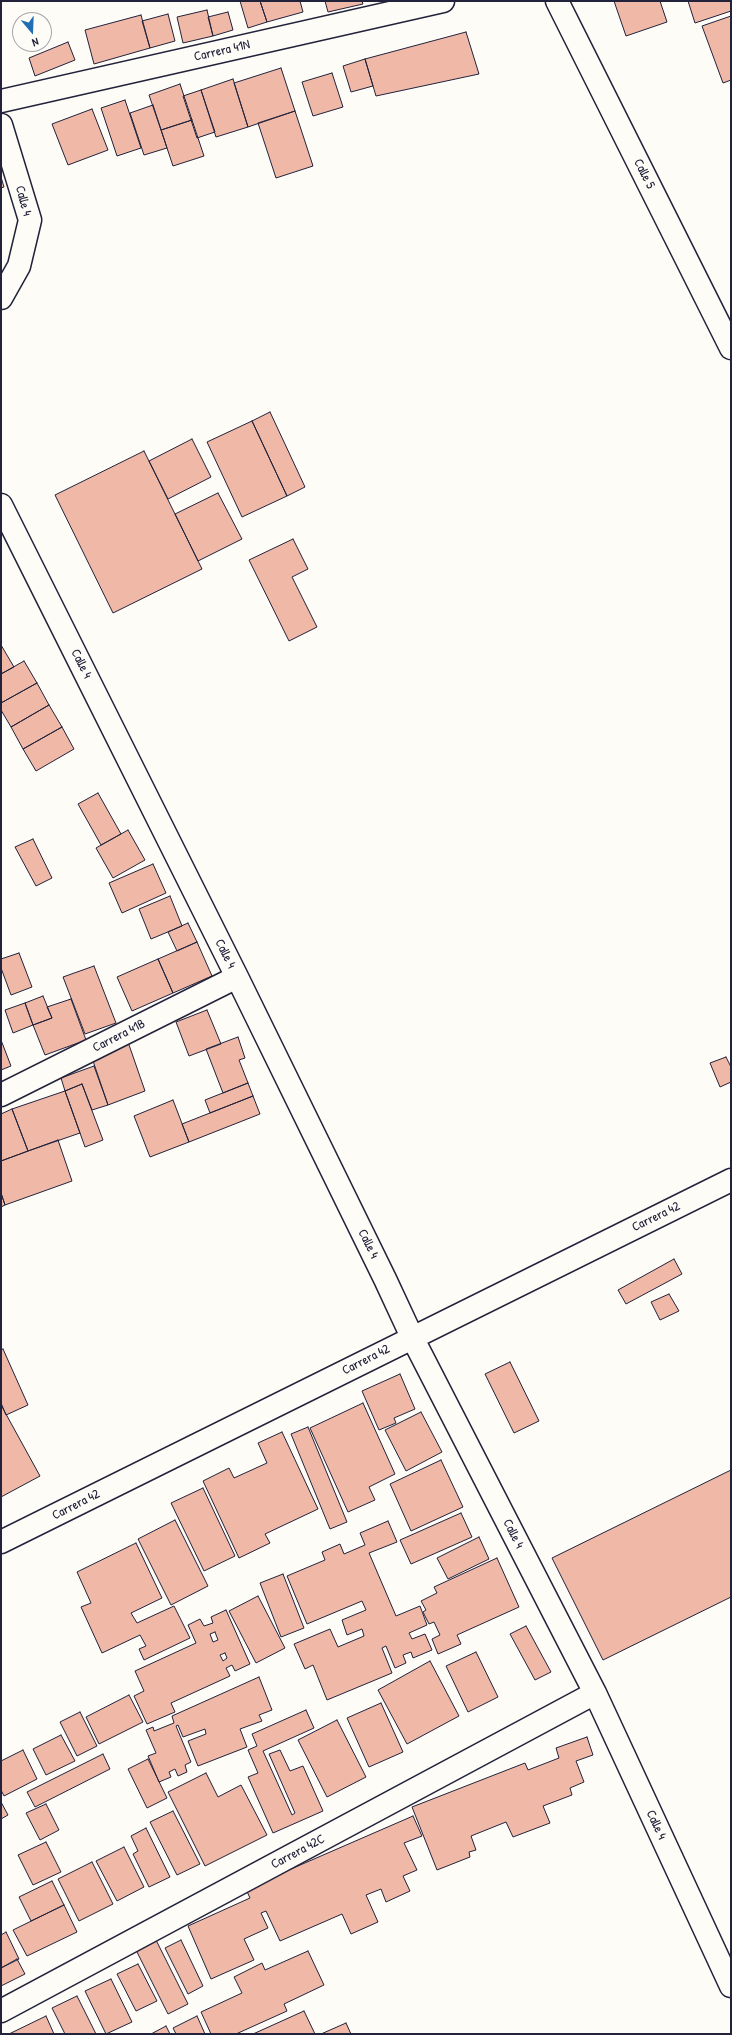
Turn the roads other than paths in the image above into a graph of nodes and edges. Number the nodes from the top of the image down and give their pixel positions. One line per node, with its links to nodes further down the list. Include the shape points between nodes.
1 (443, 1): 3 (street, Carrera 41N)
2 (557, 1): 6 (street, Calle 5)
3 (1, 101)
4 (1, 124): 5 (street, Calle 4, via 30,220 19,266)
5 (1, 298)
6 (731, 348)
7 (1, 505): 8 (street, Calle 4)
8 (237, 977): 9 (street, Carrera 41B); 11 (street, Calle 4)
9 (1, 1095)
10 (731, 1180): 11 (street, Carrera 42)
11 (412, 1337): 12 (street, Carrera 42); 13 (street, Calle 4)
12 (1, 1542)
13 (595, 1693): 14 (street, Calle 4); 15 (street, Carrera 42C)
14 (731, 1986)
15 (1, 2011)

